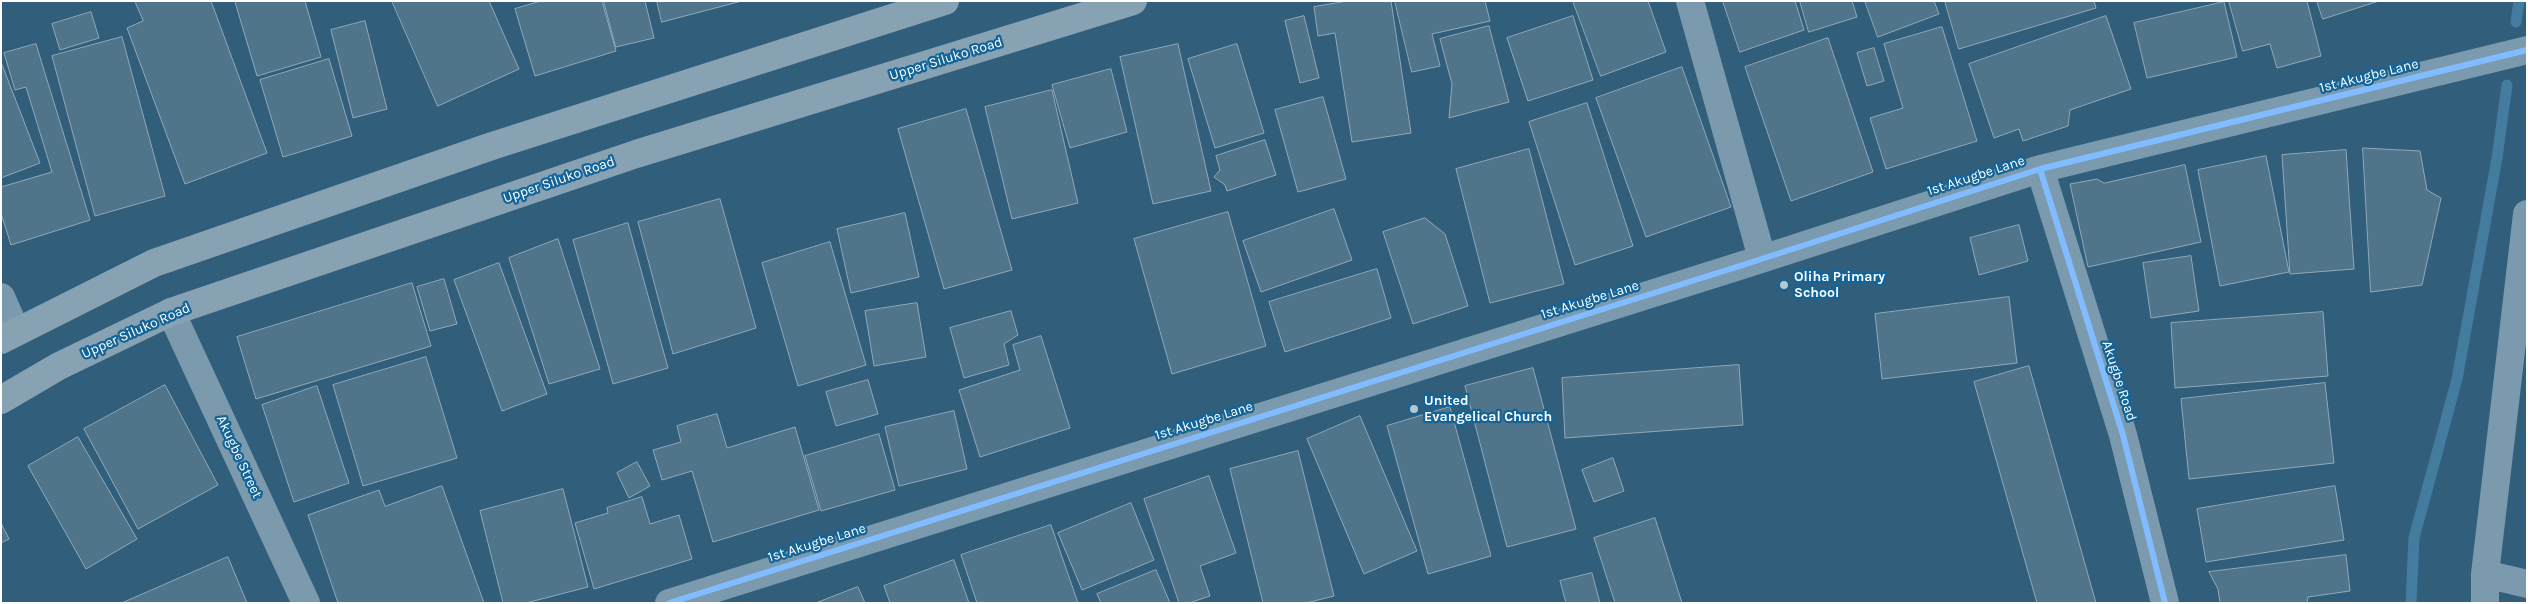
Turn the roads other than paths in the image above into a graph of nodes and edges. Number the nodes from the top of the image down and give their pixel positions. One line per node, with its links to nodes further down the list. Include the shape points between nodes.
1 (945, 1): 10 (main road, via 492,146 154,263)
2 (1133, 1): 9 (main road, Upper Siluko Road, via 636,154)
3 (1690, 1): 7 (street)
4 (2527, 50): 5 (street, 1st Akugbe Lane)
5 (2040, 169): 7 (street, 1st Akugbe Lane); 16 (street, Akugbe Road, via 2123,435)
6 (2527, 214): 12 (street)
7 (1762, 258): 15 (street, 1st Akugbe Lane)
8 (1, 297): 10 (street)
9 (172, 312): 11 (main road, Upper Siluko Road, via 59,366); 14 (street, Akugbe Street)
10 (8, 335)
11 (1, 400)
12 (2485, 574): 13 (street); 17 (street)
13 (2527, 584)
14 (306, 603)
15 (669, 603)
16 (2165, 603)
17 (2485, 603)

